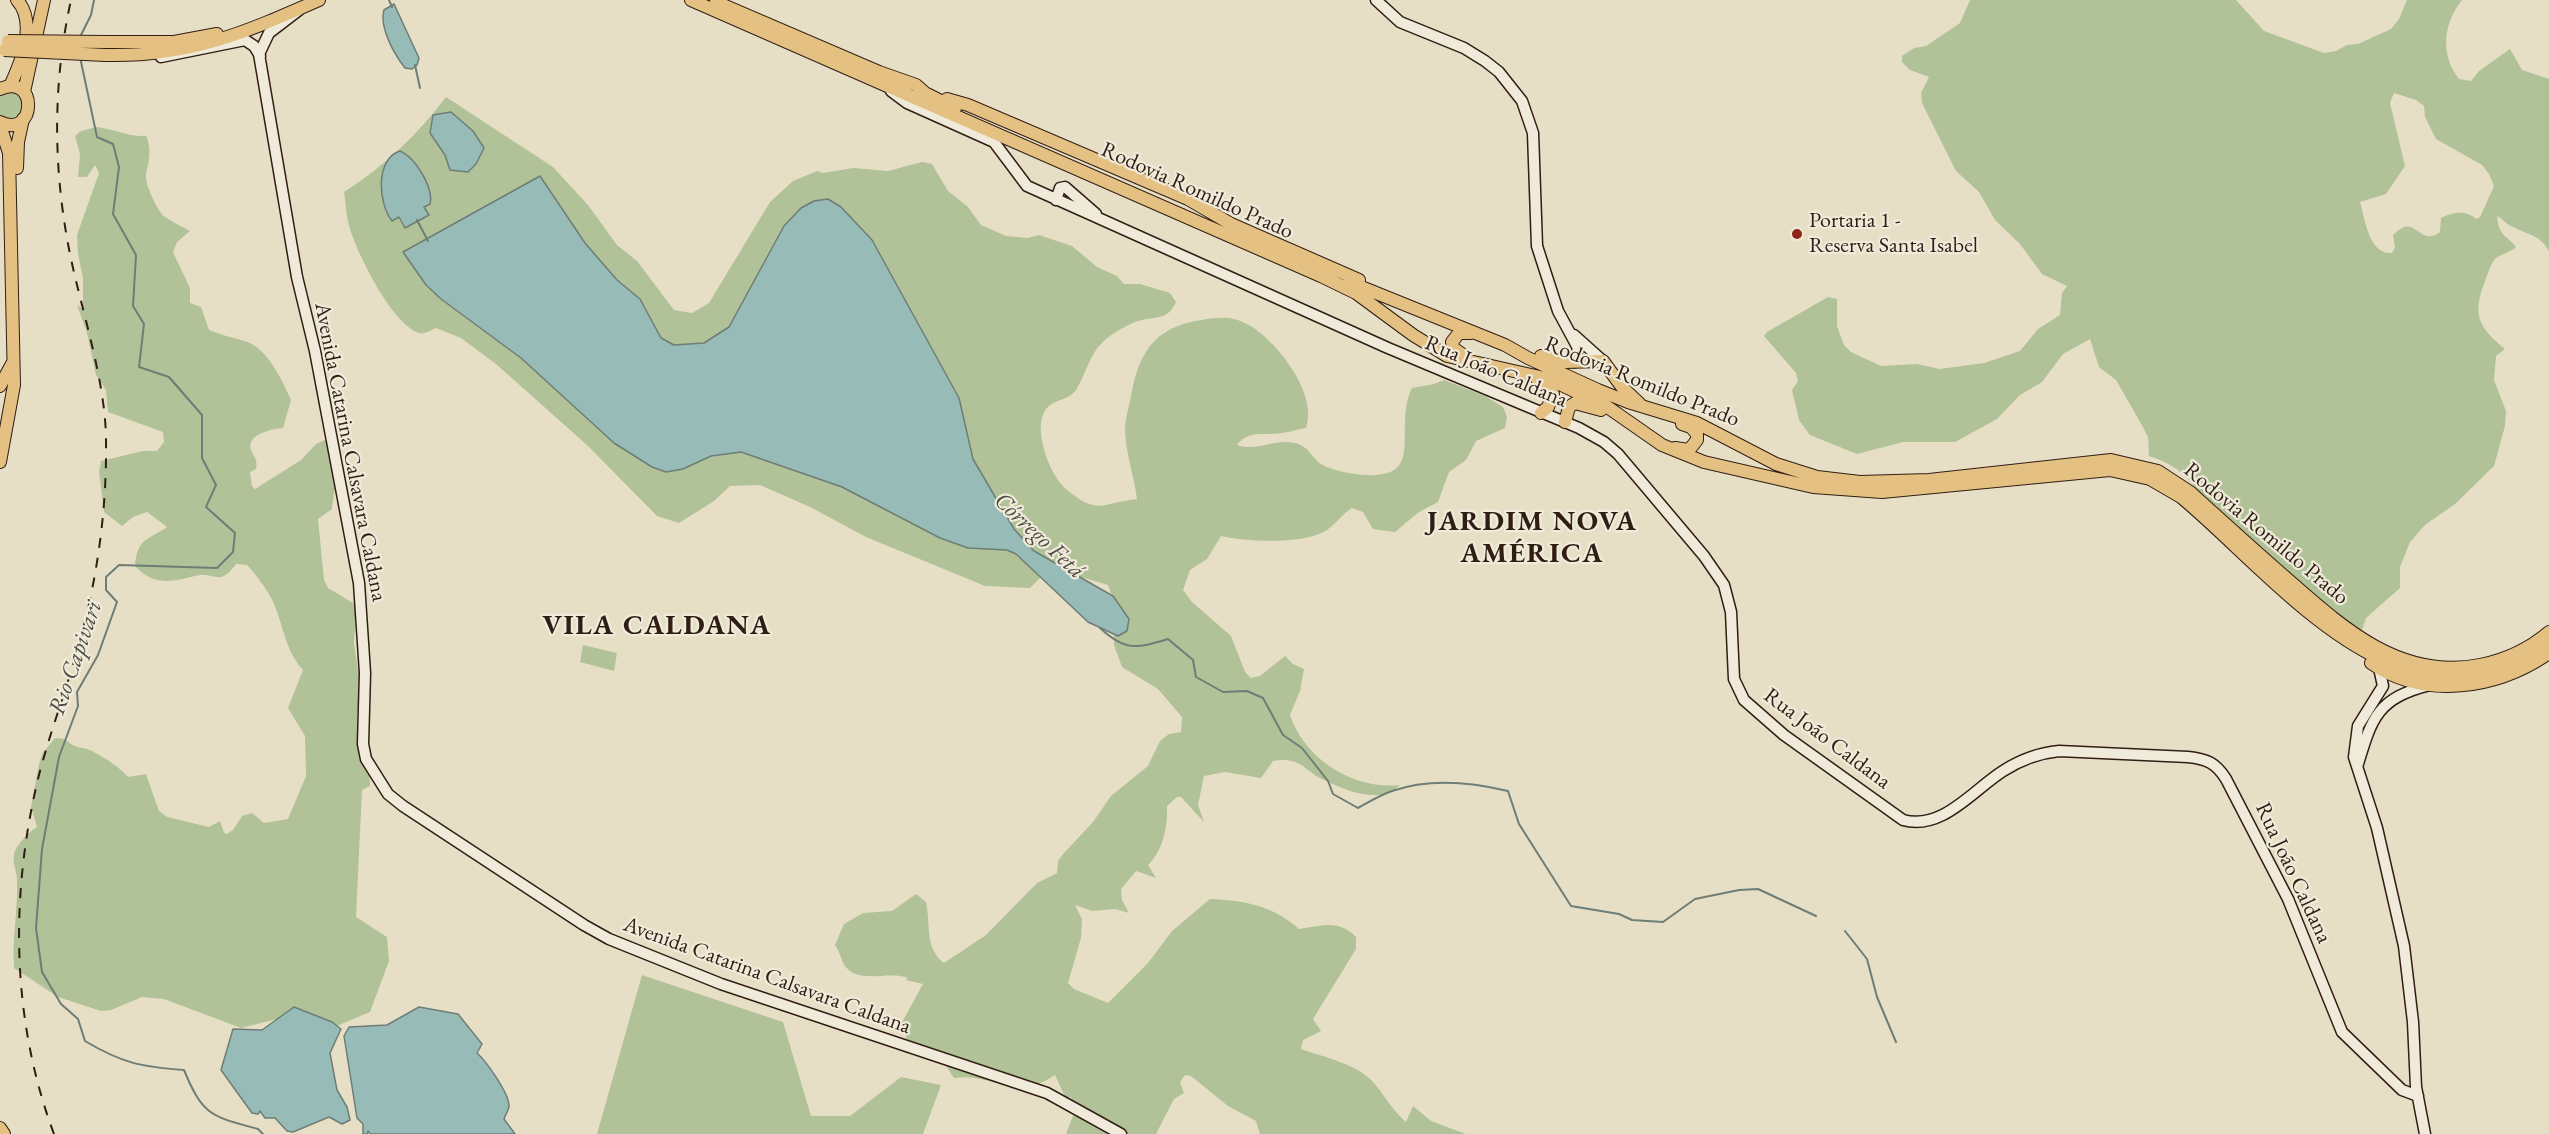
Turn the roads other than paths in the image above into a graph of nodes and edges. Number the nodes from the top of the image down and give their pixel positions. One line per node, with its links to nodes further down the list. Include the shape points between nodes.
1 (42, 0): 6 (main road, via 33,4); 13 (main road)
2 (319, 0): 7 (main road)
3 (691, 0): 11 (main road, Rodovia Romildo Prado)
4 (710, 0): 20 (main road, Rodovia Romildo Prado, via 916,85 925,93 1003,129 1369,290)
5 (1376, 0): 19 (street, via 1400,22 1485,60 1522,101 1533,133 1537,246 1548,286)
6 (18, 1): 12 (main road, via 28,21 18,69)
7 (302, 4): 9 (main road, via 208,36); 10 (street, via 269,33 261,45)
8 (3, 46): 9 (main road, bridge)
9 (107, 51): 10 (street, via 171,57 245,40)
10 (260, 56): 45 (street, Avenida Catarina Calsavara Caldana, via 295,265 359,583 365,673 363,744 366,759 388,794 609,939 721,984 1047,1094)
11 (876, 81): 16 (street, Rua João Caldana, via 907,103 993,142 1027,186); 24 (main road, Rodovia Romildo Prado, via 1342,286 1447,356)
12 (5, 87): 13 (main road)
13 (24, 92): 14 (main road, via 29,107)
14 (23, 119): 15 (main road, via 11,125); 18 (main road, via 17,150 18,208)
15 (0, 124): 18 (main road, via 9,153)
16 (1056, 200): 17 (street, Rua João Caldana); 17 (street, via 1060,188 1065,187)
17 (1105, 222): 29 (street, Rua João Caldana)
18 (12, 231): 21 (main road)
19 (1569, 332): 22 (street); 23 (street, via 1578,351)
20 (1509, 344): 23 (main road, via 1552,360); 24 (main road, via 1468,333 1455,336 1452,345 1456,352 1470,359); 27 (main road, Rodovia Romildo Prado, via 1528,358)
21 (13, 361): 25 (main road); 26 (main road)
22 (1603, 361): 23 (main road); 27 (main road)
23 (1574, 362)
24 (1522, 372): 29 (main road, via 1553,392 1551,402); 33 (main road, Rodovia Romildo Prado, via 1590,397)
25 (1, 384): 26 (main road)
26 (14, 385): 28 (main road)
27 (1639, 404): 33 (main road, via 1697,434 1694,446 1685,450); 36 (main road, Rodovia Romildo Prado, via 1697,423 1787,469 1838,480 1929,480 2100,460 2145,466 2190,492 2357,637 2384,653 2420,665 2450,668 2487,663 2523,650)
28 (6, 407): 32 (main road)
29 (1541, 413): 31 (street, Rua João Caldana)
30 (0, 414): 32 (main road)
31 (1565, 422): 33 (main road, via 1569,407 1578,403 1606,412); 42 (street, Rua João Caldana, via 1598,438 1618,454 1724,585 1731,612 1734,679 1744,700 1784,735 1903,820 1923,822 1942,815 2003,771 2043,752 2203,758 2215,764 2288,899 2342,1032 2396,1084 2409,1094)
32 (8, 426): 34 (main road)
33 (1656, 440): 35 (main road, Rodovia Romildo Prado, via 1704,462 1834,490 1919,490 2085,470 2137,473 2181,497)
34 (0, 462)
35 (2243, 552): 37 (main road, Rodovia Romildo Prado, via 2352,645 2410,672 2441,677 2474,675 2513,664); 39 (main road, Rodovia Romildo Prado, via 2307,613)
36 (2549, 632)
37 (2549, 642)
38 (2549, 653): 40 (main road, Rodovia Romildo Prado, via 2500,678 2464,686)
39 (2379, 668): 40 (main road, Rodovia Romildo Prado, via 2402,680); 41 (street, via 2382,686 2363,716 2355,739)
40 (2430, 686): 41 (street, via 2395,699 2376,715)
41 (2356, 767): 42 (street, via 2377,828 2404,946)
42 (2417, 1091): 46 (street)
43 (0, 1128): 44 (main road)
44 (4, 1134)
45 (1121, 1134)
46 (2425, 1134)

